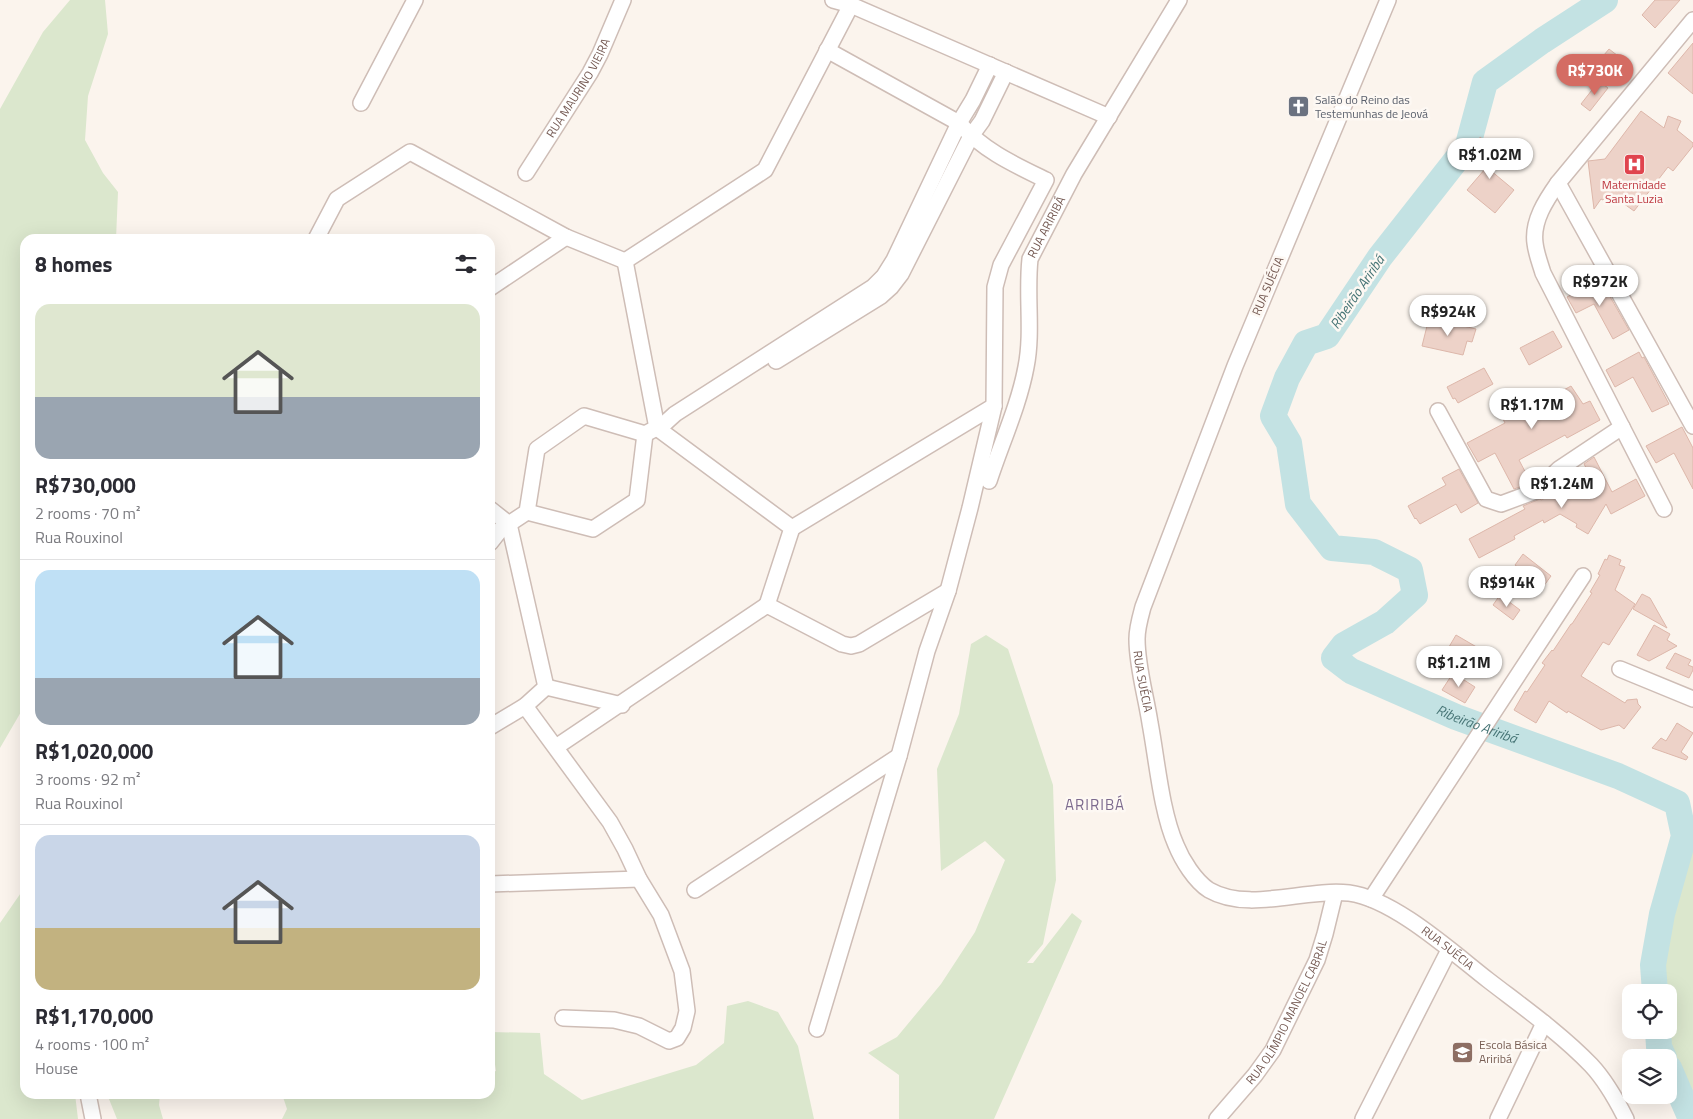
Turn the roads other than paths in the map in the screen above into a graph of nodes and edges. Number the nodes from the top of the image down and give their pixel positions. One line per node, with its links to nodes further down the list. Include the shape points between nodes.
1 (415, 0): 11 (street)
2 (623, 0): 17 (street, RUA MAURINO VIEIRA, via 590,73)
3 (833, 0): 6 (street)
4 (1179, 0): 12 (street, RUA ARIRIBÁ)
5 (1388, 0): 47 (street, RUA SUÉCIA, via 1235,366 1138,625 1139,655 1167,818 1180,855 1195,876 1210,890 1248,900)
6 (851, 5): 8 (street); 9 (street)
7 (1693, 20): 18 (street)
8 (828, 50): 14 (street); 21 (street, via 765,170)
9 (990, 65): 10 (street); 14 (street)
10 (1006, 72): 12 (street); 13 (street)
11 (362, 103)
12 (1108, 117): 28 (street, RUA ARIRIBÁ, via 1030,259 1026,367)
13 (982, 121): 15 (street); 16 (street, via 990,145)
14 (959, 123): 15 (street); 27 (street, via 884,276 873,287)
15 (971, 136): 16 (street); 27 (street, via 891,287 679,421)
16 (1001, 158): 23 (street, via 1046,180 1001,265 995,287)
17 (526, 173)
18 (1558, 183): 25 (street); 26 (street, via 1542,208 1534,234 1535,245 1543,273)
19 (319, 234): 20 (street, via 337,199 410,152)
20 (566, 237): 21 (street); 22 (street)
21 (624, 261): 27 (street)
22 (495, 285)
23 (994, 406): 32 (street); 34 (street)
24 (1438, 411): 26 (street, via 1486,499 1501,504 1536,491 1559,469)
25 (1693, 426)
26 (1622, 427): 29 (street)
27 (655, 429): 30 (street, via 584,416 537,448); 30 (street, via 637,500 593,529); 32 (street)
28 (989, 481)
29 (1664, 509)
30 (527, 512): 31 (street)
31 (500, 528): 37 (street)
32 (792, 528): 35 (street)
33 (1583, 576): 48 (street)
34 (948, 591): 35 (street, via 851,646); 43 (street, via 927,651)
35 (767, 605): 39 (street)
36 (1620, 669): 38 (street)
37 (546, 687): 39 (street); 40 (street)
38 (1693, 699)
39 (622, 704): 42 (street)
40 (526, 706): 41 (street); 42 (street)
41 (495, 724)
42 (556, 748): 44 (street, via 610,822)
43 (899, 756): 46 (street); 52 (street)
44 (639, 879): 45 (street); 50 (street, via 661,915 682,971 687,1011 683,1028 677,1038 669,1040 639,1026 614,1020)
45 (495, 884)
46 (695, 890)
47 (1335, 893): 48 (street, RUA SUÉCIA); 55 (street, RUA OLÍMPIO MANOEL CABRAL, via 1317,960 1273,1050)
48 (1372, 899): 49 (street, RUA SUÉCIA, via 1407,918)
49 (1449, 950): 51 (street, RUA SUÉCIA); 56 (street)
50 (563, 1018)
51 (1544, 1023): 57 (street); 58 (street, RUA SUÉCIA, via 1604,1080)
52 (817, 1029)
53 (89, 1099): 54 (street)
54 (93, 1119)
55 (1217, 1119)
56 (1362, 1119)
57 (1498, 1119)
58 (1626, 1119)

